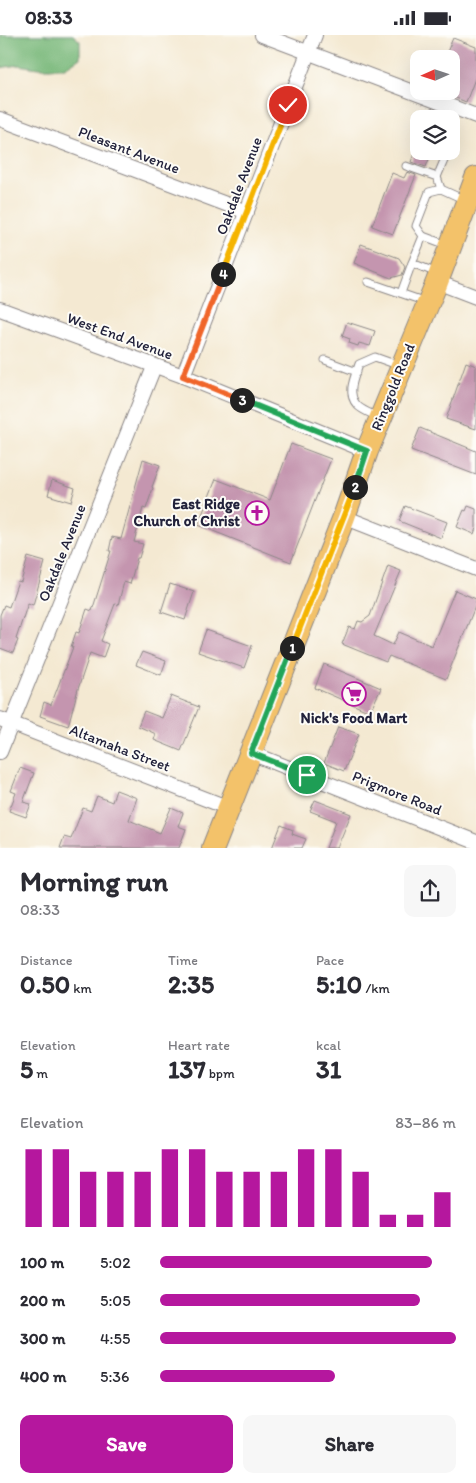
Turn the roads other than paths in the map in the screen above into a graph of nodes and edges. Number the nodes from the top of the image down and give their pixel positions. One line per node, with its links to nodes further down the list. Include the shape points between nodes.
1 (262, 35): 3 (street)
2 (315, 35): 3 (street, Oakdale Avenue)
3 (308, 51): 4 (street); 12 (street, Oakdale Avenue)
4 (476, 116)
5 (0, 119): 12 (street, Pleasant Avenue)
6 (444, 160): 8 (lane)
7 (406, 166): 8 (lane)
8 (437, 177): 10 (lane)
9 (476, 178): 11 (main road, Ringgold Road)
10 (442, 189): 11 (lane); 13 (lane, via 429,191 416,226)
11 (467, 201): 14 (main road, Ringgold Road)
12 (247, 211): 26 (street, Oakdale Avenue)
13 (423, 236): 14 (lane); 15 (lane)
14 (450, 247): 16 (main road, Ringgold Road)
15 (412, 263): 16 (lane); 18 (lane)
16 (439, 278): 19 (street); 20 (main road, Ringgold Road)
17 (368, 282): 18 (lane)
18 (401, 293): 20 (lane)
19 (476, 297)
20 (428, 303): 23 (main road, Ringgold Road)
21 (0, 309): 24 (street, West End Avenue)
22 (325, 360): 25 (lane)
23 (402, 366): 25 (lane, via 375,357 360,364); 27 (main road, Ringgold Road)
24 (154, 367): 26 (street, West End Avenue); 31 (street, Oakdale Avenue)
25 (357, 372): 27 (lane, via 351,385 357,405)
26 (183, 376): 28 (street, West End Avenue)
27 (380, 419): 28 (main road, Ringgold Road)
28 (367, 451): 29 (main road, Ringgold Road)
29 (344, 517): 30 (street); 33 (main road, Ringgold Road)
30 (476, 569)
31 (6, 721): 32 (street, Oakdale Avenue); 34 (street, Altamaha Street)
32 (0, 752)
33 (251, 753): 34 (main road, Ringgold Road); 35 (street, Prigmore Road)
34 (229, 808): 36 (main road, Ringgold Road)
35 (476, 842)
36 (213, 848)

